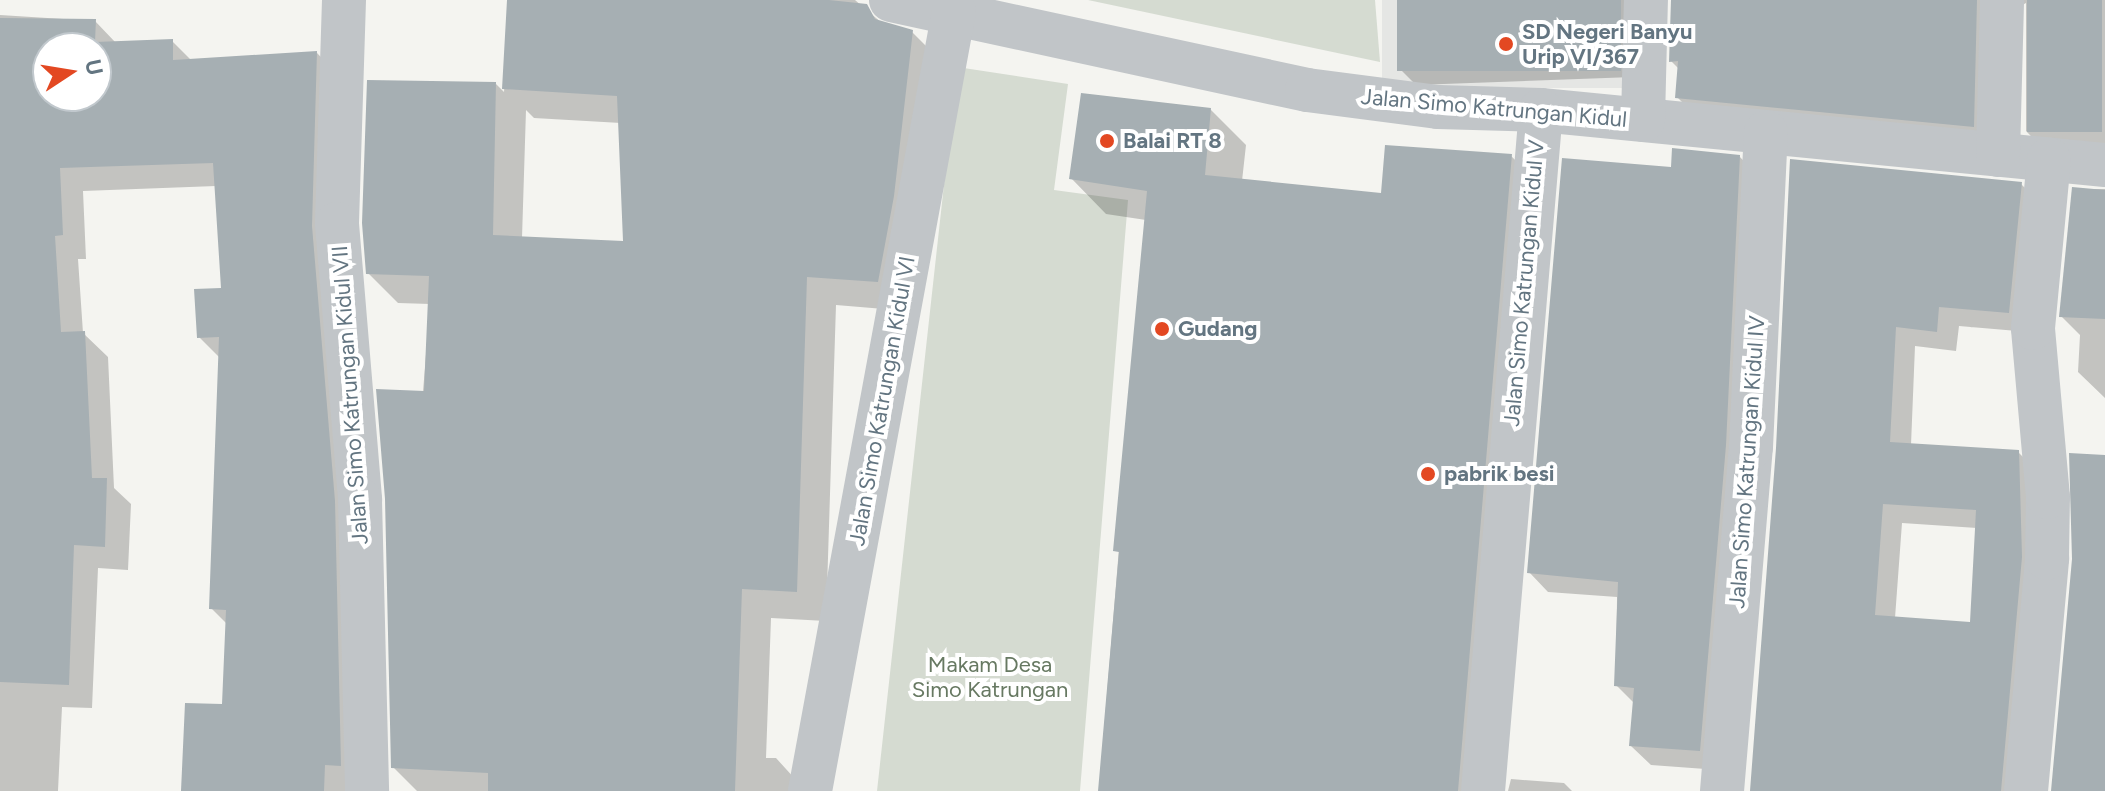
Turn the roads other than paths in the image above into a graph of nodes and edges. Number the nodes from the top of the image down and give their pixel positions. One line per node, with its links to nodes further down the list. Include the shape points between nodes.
1 (344, 0): 12 (street, Jalan Simo Katrungan Kidul VII, via 337,224 360,500)
2 (891, 0): 5 (street, Jalan Simo Katrungan Kidul)
3 (1646, 0): 7 (street)
4 (2002, 0): 9 (street)
5 (954, 11): 6 (street, Jalan Simo Katrungan Kidul, via 1307,90 1438,107); 13 (street, Jalan Simo Katrungan Kidul VI)
6 (1541, 110): 7 (street, Jalan Simo Katrungan Kidul); 14 (street, Jalan Simo Katrungan Kidul V)
7 (1643, 120): 8 (street, Jalan Simo Katrungan Kidul)
8 (1766, 132): 9 (street, Jalan Simo Katrungan Kidul); 15 (street, Jalan Simo Katrungan Kidul IV, via 1751,447)
9 (1998, 155): 10 (street, Jalan Simo Katrungan Kidul)
10 (2049, 160): 11 (street, Jalan Simo Katrungan Kidul); 16 (street, via 2033,328 2048,497 2047,558)
11 (2105, 165)
12 (367, 791)
13 (810, 791)
14 (1483, 791)
15 (1722, 791)
16 (2026, 791)

